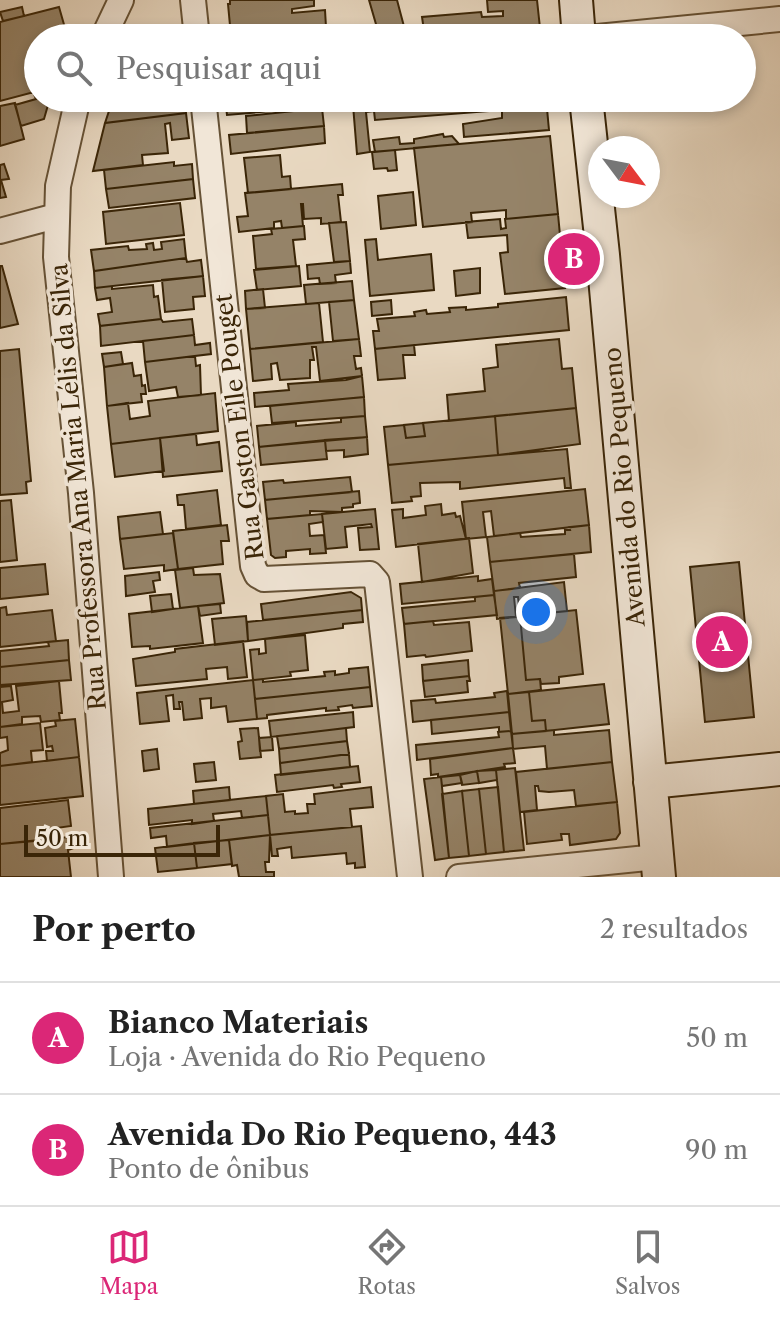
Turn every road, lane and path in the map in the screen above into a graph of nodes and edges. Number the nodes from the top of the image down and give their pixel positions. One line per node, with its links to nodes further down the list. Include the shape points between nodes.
1 (121, 0): 5 (street)
2 (193, 0): 6 (street)
3 (576, 0): 7 (main road)
4 (780, 19): 8 (street)
5 (110, 24)
6 (196, 24)
7 (578, 24)
8 (729, 24)
9 (75, 112): 12 (street, Rua Professora Ana Maria Lélis da Silva)
10 (204, 112): 18 (street, Rua Gaston Elle Pouget, via 253,566 257,575 270,580 370,574 377,582)
11 (588, 112): 15 (main road, Avenida do Rio Pequeno)
12 (56, 216): 13 (street); 17 (street, Rua Professora Ana Maria Lélis da Silva)
13 (0, 231)
14 (780, 769): 15 (main road)
15 (650, 782): 16 (main road, Avenida do Rio Pequeno)
16 (658, 867): 19 (street)
17 (111, 877)
18 (410, 877)
19 (459, 877)

